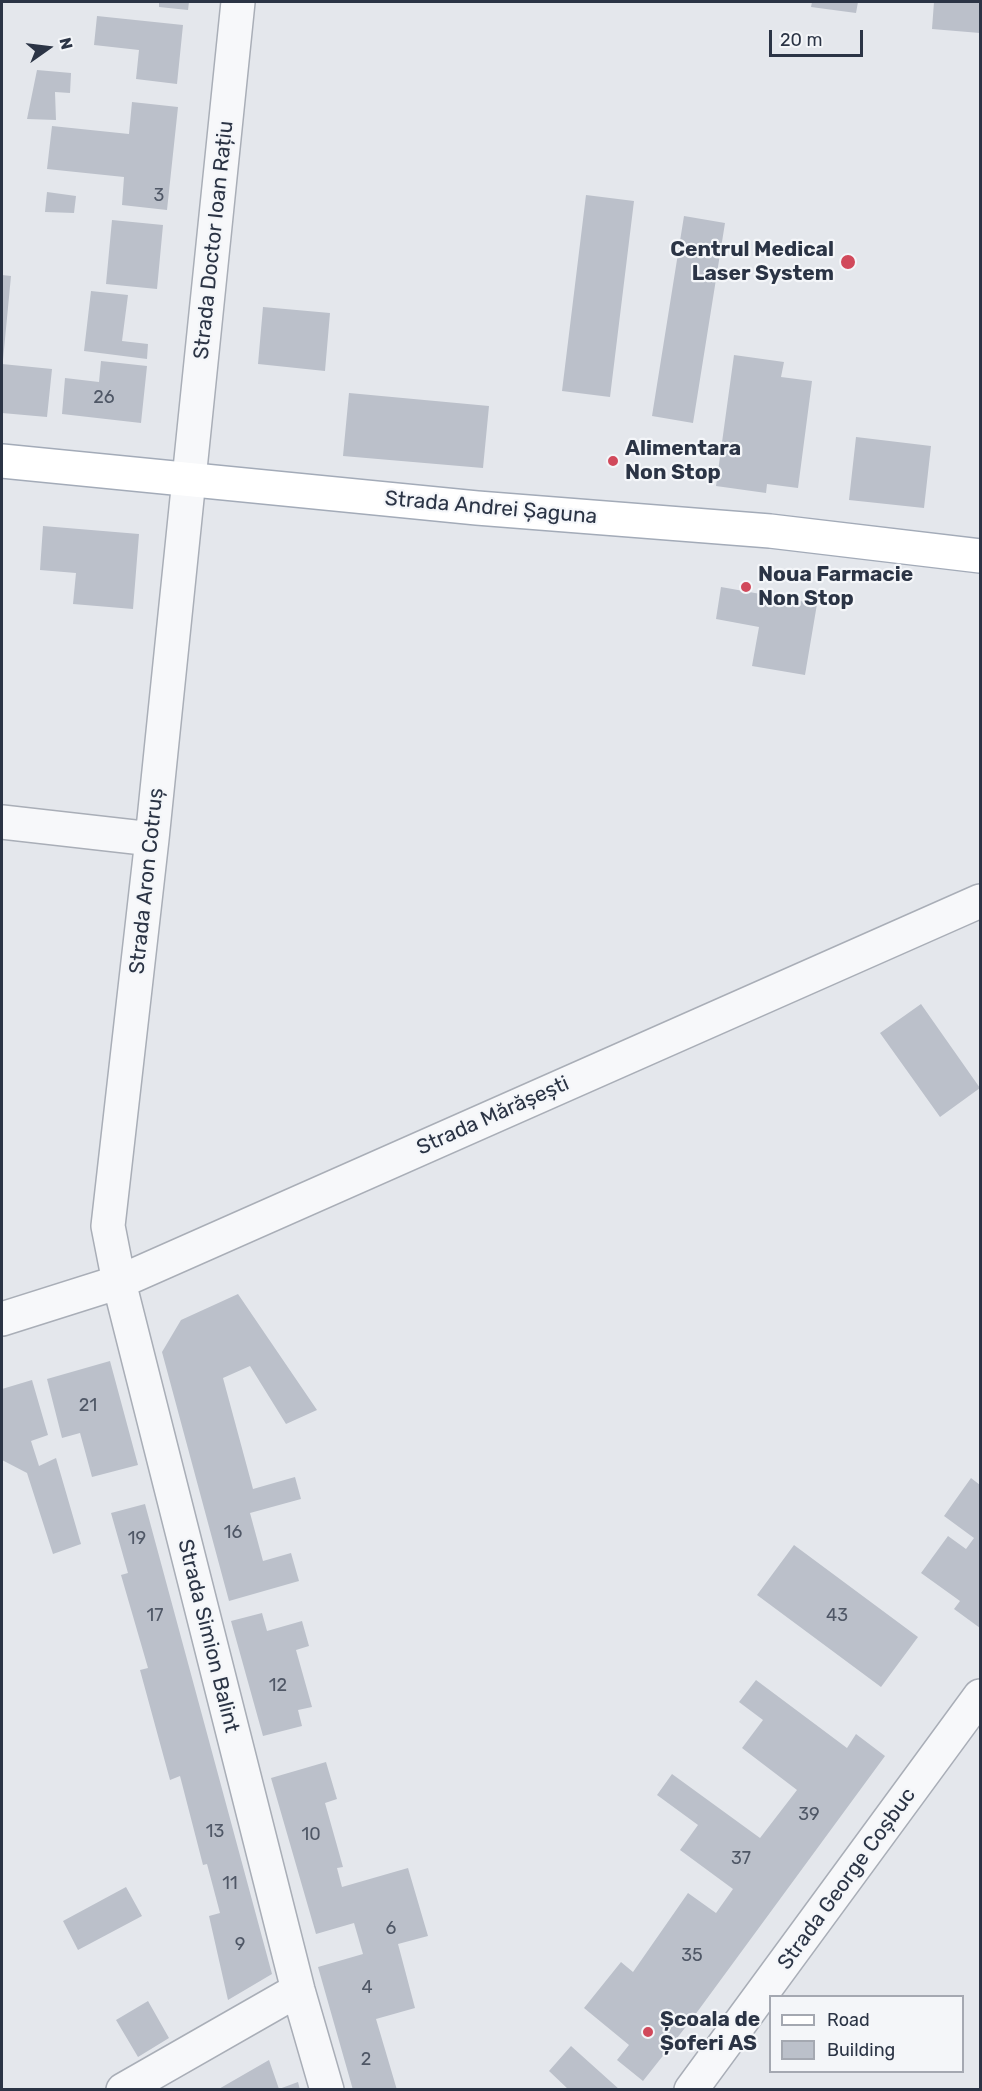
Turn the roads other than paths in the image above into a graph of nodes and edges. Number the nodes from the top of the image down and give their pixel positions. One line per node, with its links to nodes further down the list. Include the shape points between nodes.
1 (238, 2): 3 (street, Strada Doctor Ioan Rațiu)
2 (2, 461): 3 (main road, Strada Andrei Șaguna)
3 (190, 479): 4 (main road, Strada Andrei Șaguna, via 477,508 770,531); 6 (street, Strada Aron Cotruș)
4 (981, 556)
5 (2, 822): 6 (street)
6 (152, 839): 8 (street, Strada Aron Cotruș, via 108,1226)
7 (981, 901): 8 (street, Strada Mărășești)
8 (119, 1282): 9 (street, Strada Mărășești); 11 (street, Strada Simion Balint)
9 (2, 1319)
10 (981, 1696): 14 (street, Strada George Coșbuc)
11 (298, 1990): 12 (street); 13 (street, Strada Simion Balint)
12 (123, 2090)
13 (327, 2090)
14 (691, 2090)

